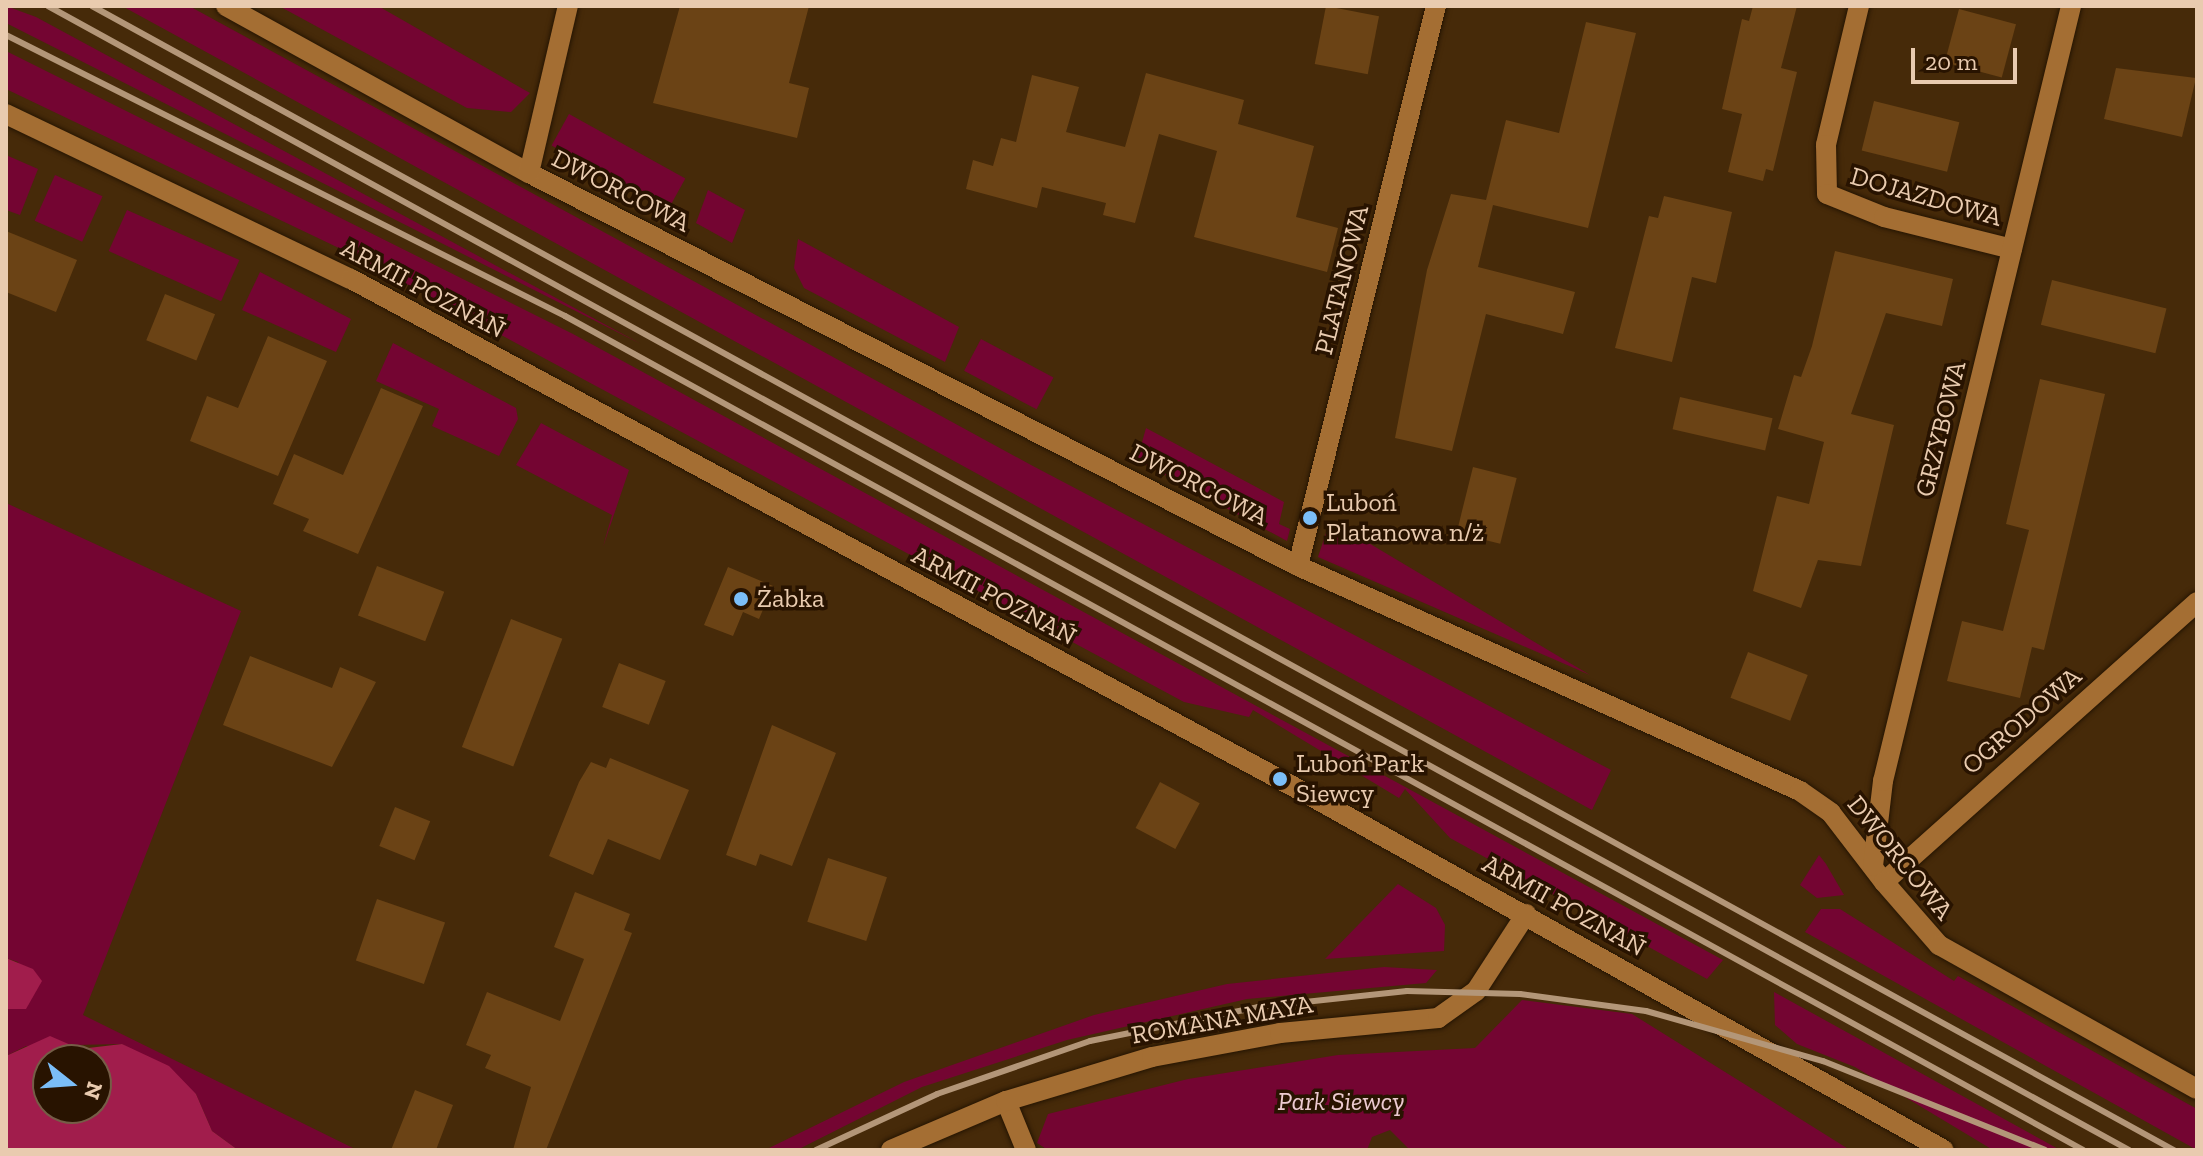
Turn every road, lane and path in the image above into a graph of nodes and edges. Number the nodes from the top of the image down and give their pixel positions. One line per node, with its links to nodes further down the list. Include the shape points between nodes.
1 (226, 6): 7 (street, DWORCOWA)
2 (568, 6): 7 (street)
3 (1436, 6): 9 (street, PLATANOWA)
4 (1859, 6): 8 (street, DOJAZDOWA, via 1826,145 1827,194 1884,217)
5 (2071, 6): 8 (street, GRZYBOWA)
6 (6, 114): 12 (street, ARMII POZNAŃ, via 351,279)
7 (529, 173): 9 (street, DWORCOWA)
8 (2012, 249): 11 (street, GRZYBOWA, via 1883,781)
9 (1298, 566): 11 (street, DWORCOWA, via 1800,791 1831,813)
10 (2197, 602): 11 (street, OGRODOWA)
11 (1878, 874): 13 (street, DWORCOWA, via 1939,945)
12 (1526, 914): 14 (street, ROMANA MAYA, via 1476,991 1438,1018 1192,1048); 17 (street, ARMII POZNAŃ)
13 (2197, 1089)
14 (1006, 1101): 15 (street, ROMANA MAYA); 16 (street)
15 (891, 1150)
16 (1026, 1150)
17 (1944, 1150)

